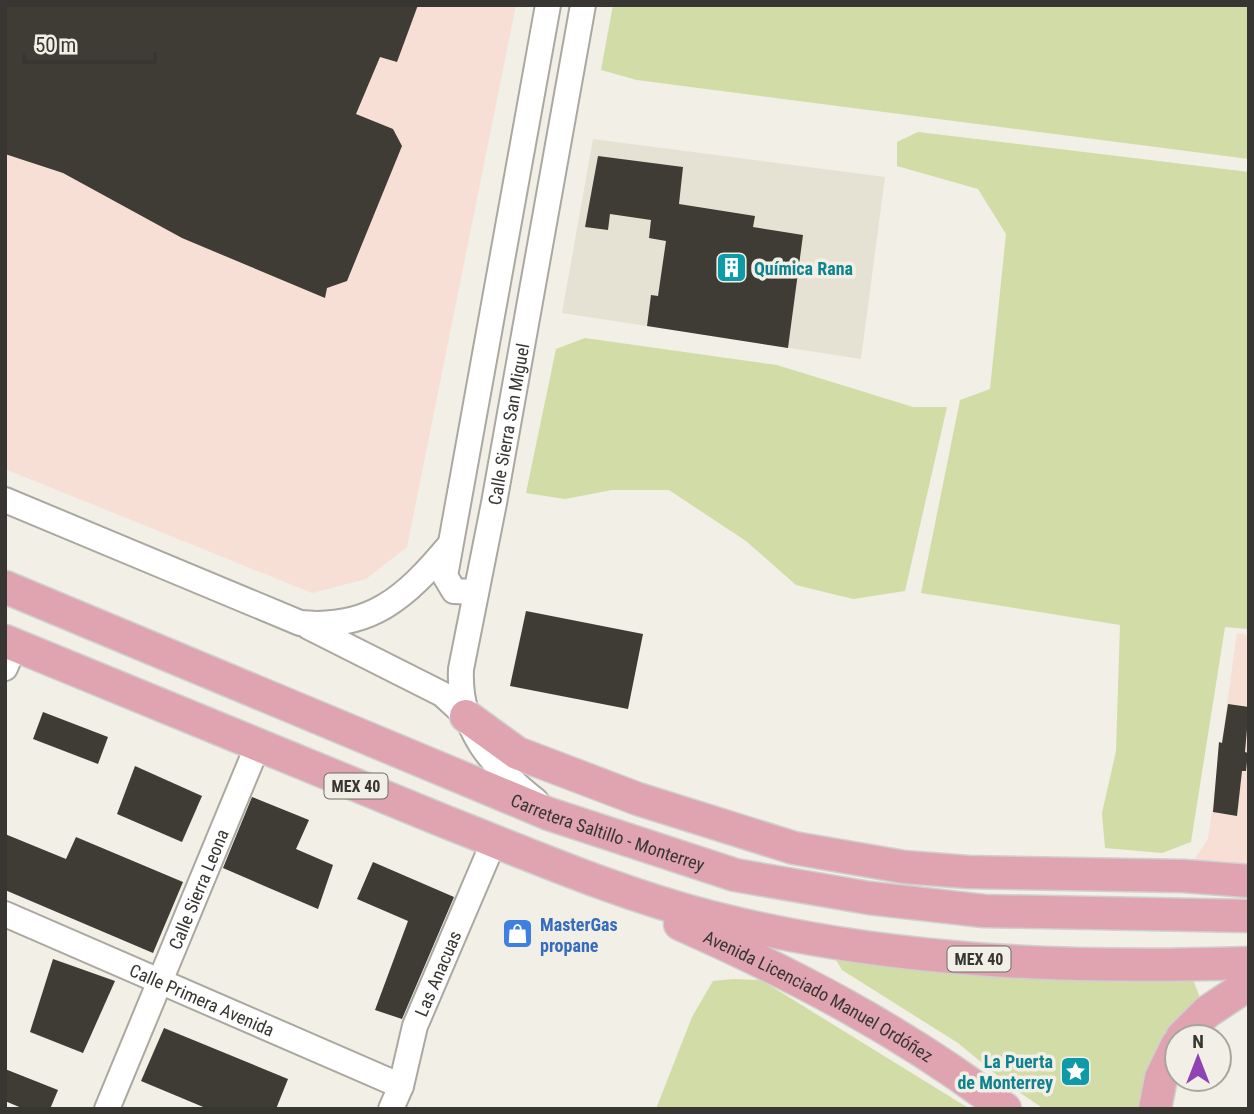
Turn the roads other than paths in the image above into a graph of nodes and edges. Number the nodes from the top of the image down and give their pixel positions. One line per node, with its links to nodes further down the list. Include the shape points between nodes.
1 (548, 5): 4 (street, Calle Sierra San Miguel)
2 (583, 5): 6 (street, Calle Sierra San Miguel)
3 (5, 500): 7 (street)
4 (451, 544): 6 (street, Calle Sierra San Miguel, via 445,576 448,585 454,592); 7 (street, via 402,597 358,621)
5 (5, 587): 11 (main road, Carretera Saltillo - Monterrey / MEX 40)
6 (476, 592): 9 (street, Calle Sierra San Miguel, via 461,669)
7 (300, 624): 9 (street, via 442,694)
8 (8, 651): 10 (main road, MEX 40)
9 (466, 716): 11 (street, Calle Sierra San Miguel, via 494,764); 13 (main road, via 517,753 732,830 825,854)
10 (257, 747): 12 (main road, MEX 40); 20 (street, Calle Sierra Leona)
11 (549, 814): 14 (main road, Carretera Saltillo - Monterrey / MEX 40)
12 (494, 841): 16 (main road, MEX 40); 24 (street, Las Anacuas, via 415,1026)
13 (968, 872): 14 (main road, via 821,869); 15 (main road)
14 (735, 875): 18 (main road, Carretera Saltillo - Monterrey / MEX 40, via 869,898 984,911)
15 (1249, 881)
16 (625, 890): 19 (main road, MEX 40, via 712,918 877,948 1048,964); 26 (main road, Avenida Licenciado Manuel Ordóñez, via 672,920 832,996 921,1050)
17 (5, 914): 20 (street, Calle Primera Avenida)
18 (1249, 916)
19 (1249, 963)
20 (158, 981): 24 (street, Calle Primera Avenida); 25 (street, Calle Sierra Leona)
21 (1249, 984): 22 (main road)
22 (1196, 1023)
23 (1163, 1074): 27 (main road)
24 (396, 1098)
25 (107, 1109)
26 (1004, 1109)
27 (1155, 1109)

